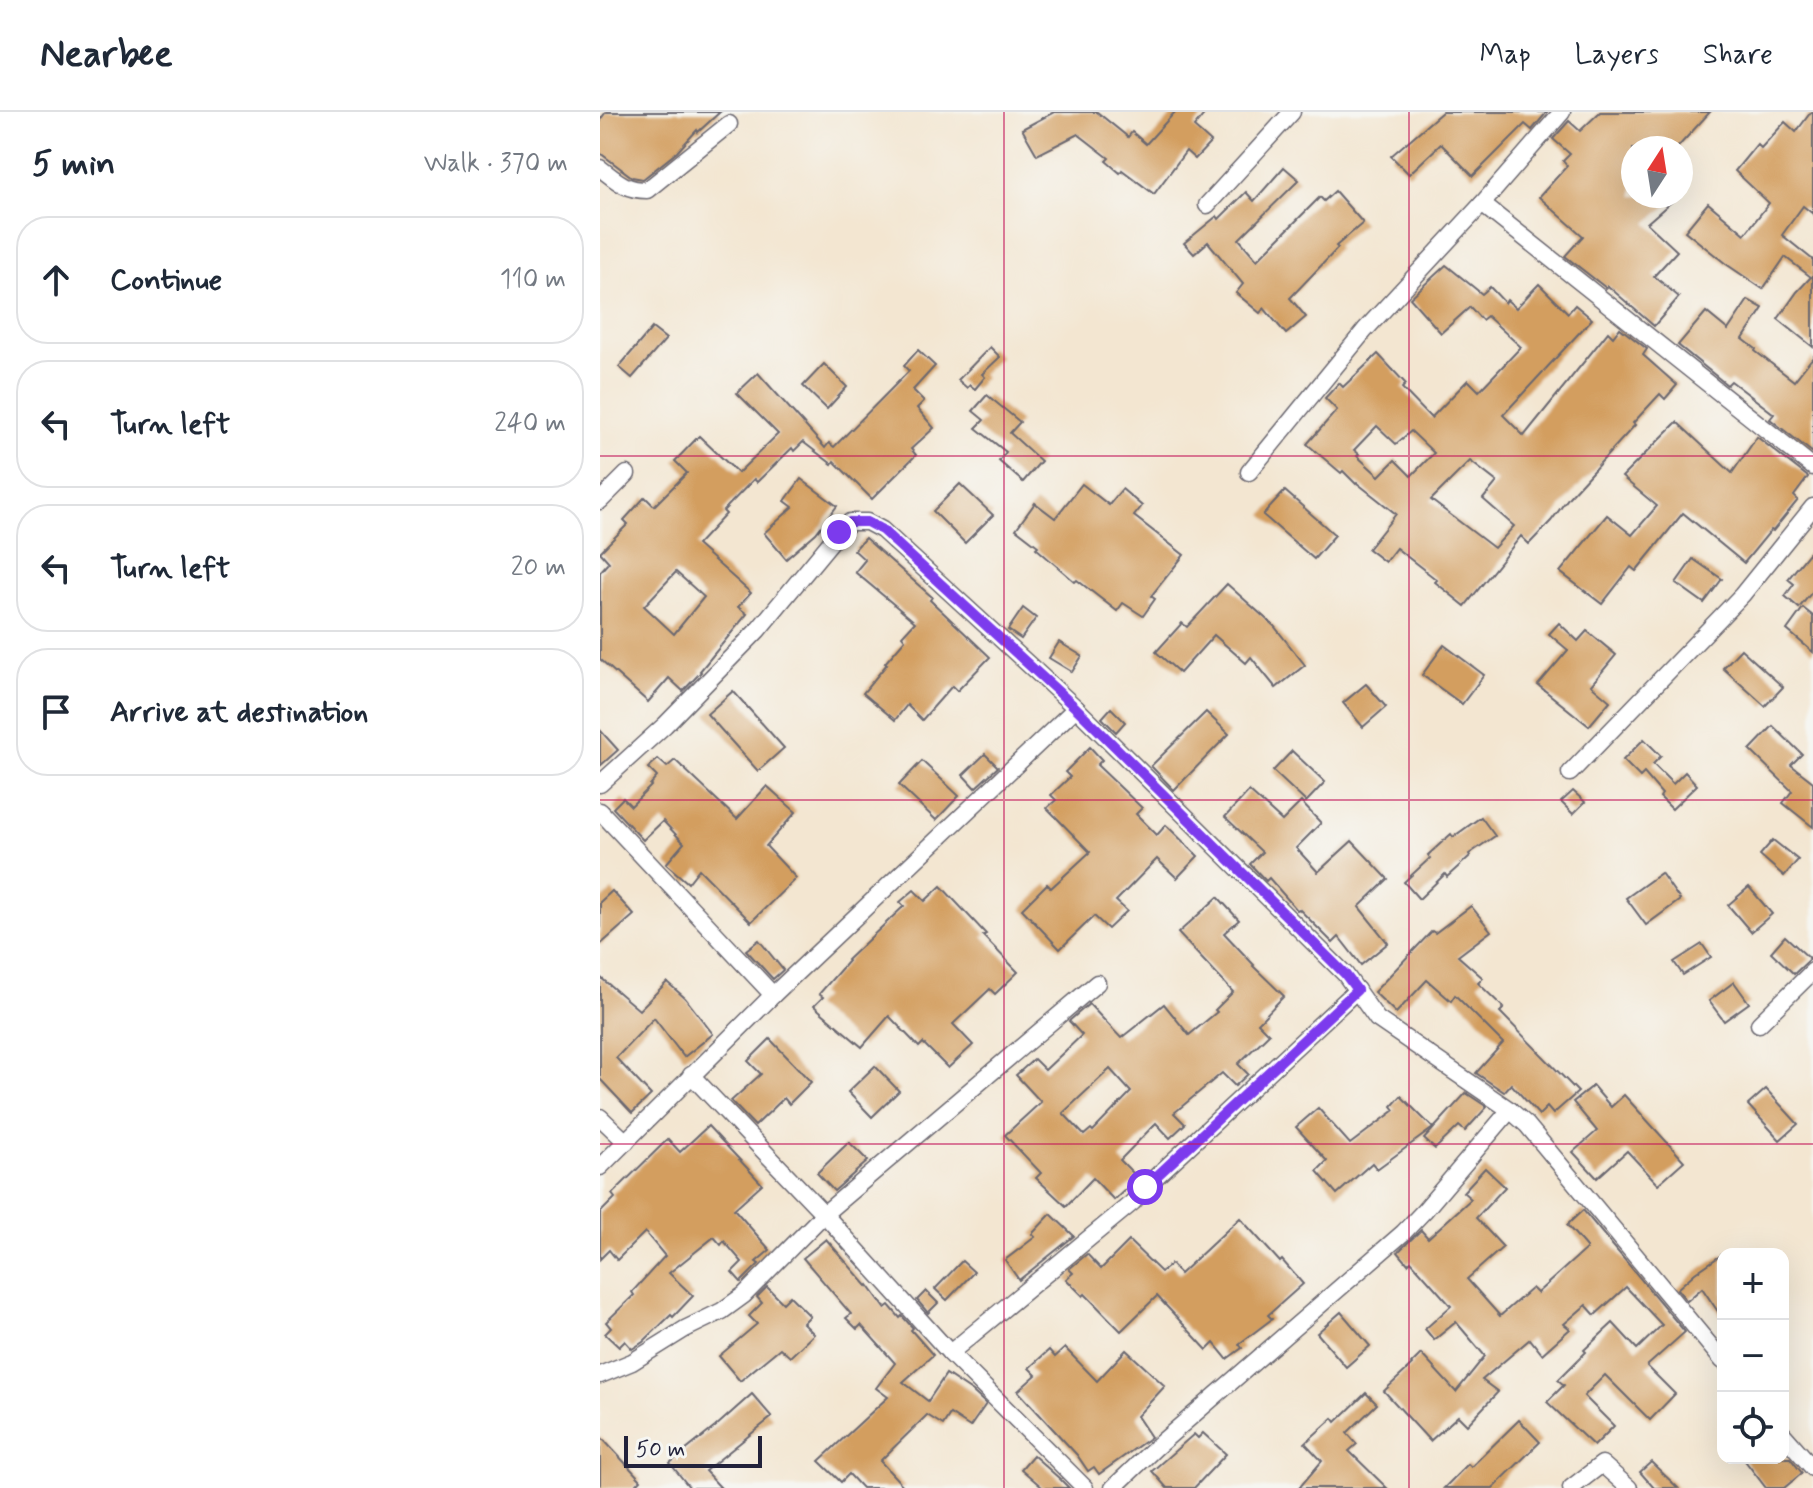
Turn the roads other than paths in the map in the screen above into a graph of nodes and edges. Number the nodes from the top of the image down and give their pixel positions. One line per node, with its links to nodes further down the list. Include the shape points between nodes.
1 (1292, 112): 6 (street)
2 (1562, 112): 5 (street)
3 (729, 124): 4 (street, via 647,190 633,190)
4 (600, 168)
5 (1482, 204): 7 (street); 8 (street, via 1365,330)
6 (1207, 205)
7 (1813, 467)
8 (1249, 472)
9 (627, 474): 10 (street)
10 (600, 501)
11 (1813, 507): 13 (street, via 1742,595)
12 (1076, 708): 14 (street, via 882,530 867,522 850,522 758,630); 18 (street); 19 (street)
13 (1570, 773)
14 (600, 784)
15 (600, 811): 19 (street)
16 (1813, 971): 20 (street)
17 (1097, 983): 26 (street)
18 (1357, 990): 22 (street, via 1377,1019); 27 (street, via 1133,1202)
19 (773, 995): 21 (street)
20 (1759, 1024)
21 (691, 1075): 24 (street); 26 (street)
22 (1510, 1110): 28 (street); 33 (street, via 1403,1233)
23 (600, 1117): 24 (street)
24 (626, 1142): 25 (street)
25 (600, 1167)
26 (824, 1214): 27 (street); 29 (street, via 722,1311)
27 (950, 1353): 32 (street)
28 (1717, 1354)
29 (600, 1375)
30 (1789, 1441): 31 (street)
31 (1813, 1468)
32 (1085, 1488)
33 (1113, 1488)
34 (1571, 1488): 35 (street, via 1602,1464)
35 (1629, 1488)

